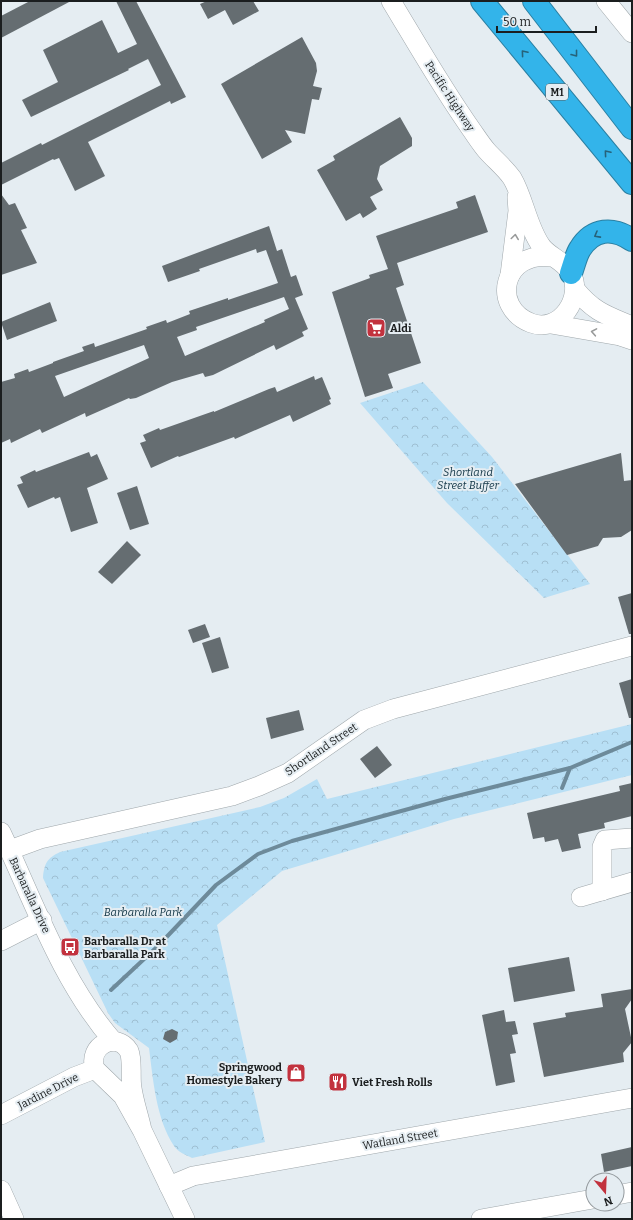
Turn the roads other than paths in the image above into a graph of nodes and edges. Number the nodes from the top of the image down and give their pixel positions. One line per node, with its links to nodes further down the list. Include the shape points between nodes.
1 (391, 1): 8 (street, Pacific Highway, via 452,102)
2 (482, 1): 7 (highway, M1, one-way to 2)
3 (534, 1): 6 (highway, one-way to 6)
4 (606, 1): 5 (street)
5 (632, 33)
6 (632, 128)
7 (632, 183)
8 (516, 186): 10 (street, Pacific Highway, via 536,235); 11 (street, one-way to 8, via 518,210)
9 (632, 240): 12 (highway, one-way to 12, via 622,233 605,230 588,239 579,249)
10 (552, 257): 11 (street, via 539,255 524,259); 12 (street, via 563,263)
11 (510, 275): 13 (street, via 507,289 511,306 518,315 532,323)
12 (573, 281): 13 (street, via 572,303 560,319); 14 (street, via 586,303 599,312)
13 (551, 324): 15 (street, one-way to 13)
14 (632, 326)
15 (632, 340)
16 (632, 646): 19 (street, Shortland Street, via 394,709 364,720 288,773 232,796 40,839)
17 (1, 832): 19 (street, Barbaralla Drive)
18 (632, 838): 21 (street, via 605,840 602,847)
19 (10, 850): 23 (street, Barbaralla Drive)
20 (632, 882): 21 (street)
21 (602, 891): 22 (street)
22 (581, 898)
23 (42, 920): 24 (street); 25 (street, Barbaralla Drive)
24 (1, 941)
25 (106, 1045): 26 (street, Barbaralla Drive, via 126,1047 130,1053); 27 (street, via 93,1059)
26 (130, 1066): 27 (street, via 124,1076 112,1080); 30 (street, Barbaralla Drive, via 132,1088)
27 (101, 1074): 29 (street, Jardine Drive, via 74,1077); 30 (street, Barbaralla Drive, via 123,1096)
28 (632, 1098): 31 (street, Watland Street, via 193,1176)
29 (1, 1115)
30 (142, 1130): 31 (street, Barbaralla Drive)
31 (169, 1186): 35 (street, Barbaralla Drive)
32 (1, 1190): 34 (street)
33 (585, 1200): 36 (street)
34 (14, 1219)
35 (185, 1219)
36 (481, 1219)

